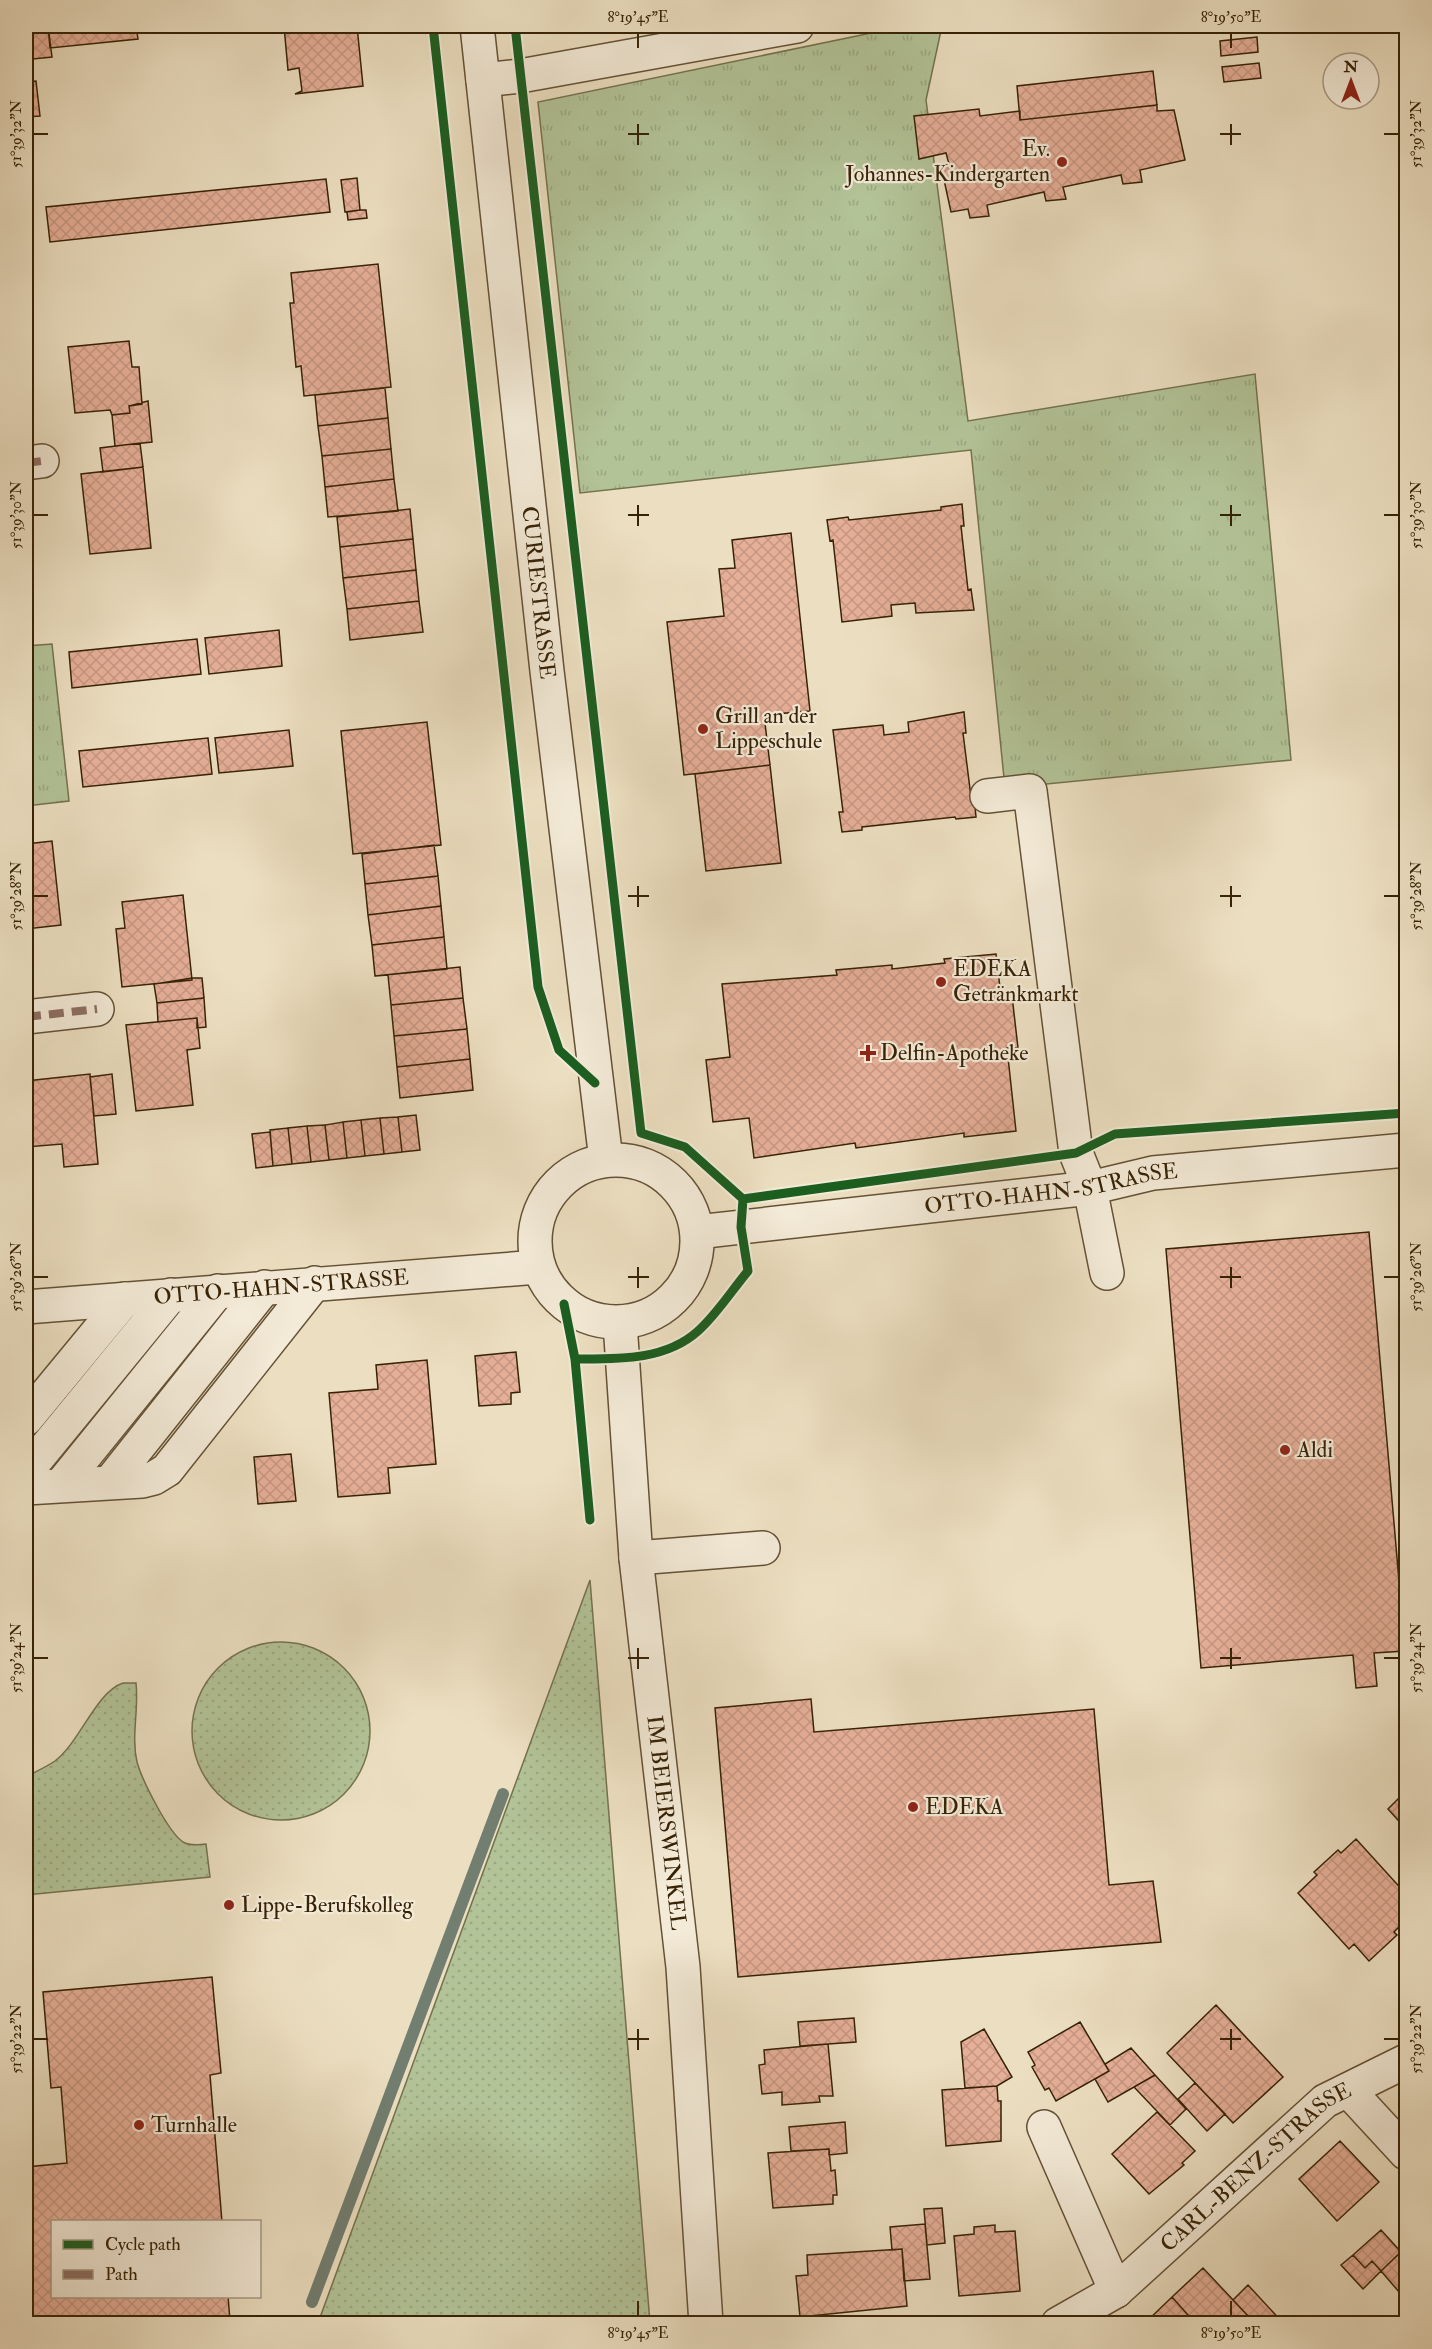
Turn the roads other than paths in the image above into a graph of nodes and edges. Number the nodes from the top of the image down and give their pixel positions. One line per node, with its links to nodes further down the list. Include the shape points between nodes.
1 (477, 26): 3 (street, CURIESTRASSE)
2 (797, 26): 3 (street)
3 (483, 80): 8 (street, CURIESTRASSE)
4 (987, 796): 9 (street, via 1030,791 1076,1153)
5 (97, 1009): 6 (street)
6 (26, 1017)
7 (1407, 1150): 9 (street, OTTO-HAHN-STRASSE, via 1153,1173)
8 (606, 1160): 10 (street, via 632,1161 656,1170 676,1186 690,1208); 11 (street, via 583,1166 562,1179 546,1197 535,1236)
9 (1090, 1188): 10 (street, OTTO-HAHN-STRASSE); 12 (street)
10 (697, 1232): 19 (street, via 696,1257 687,1281 672,1301 651,1315)
11 (538, 1267): 13 (street, OTTO-HAHN-STRASSE); 19 (street, via 549,1288 564,1304 583,1316)
12 (1107, 1273)
13 (315, 1283): 14 (street, OTTO-HAHN-STRASSE); 22 (street, via 167,1470 154,1478)
14 (265, 1287): 15 (street, OTTO-HAHN-STRASSE); 22 (street)
15 (218, 1291): 16 (street, OTTO-HAHN-STRASSE); 23 (street)
16 (171, 1295): 17 (street, OTTO-HAHN-STRASSE); 21 (street)
17 (124, 1299): 18 (street, OTTO-HAHN-STRASSE); 20 (street)
18 (26, 1307)
19 (620, 1323): 26 (street, IM BEIERSWINKEL)
20 (26, 1419)
21 (26, 1472)
22 (111, 1481): 23 (street)
23 (61, 1485): 24 (street)
24 (26, 1488)
25 (763, 1548): 26 (street)
26 (636, 1558): 32 (street, IM BEIERSWINKEL, via 683,1967)
27 (1407, 2061): 28 (street, CARL-BENZ-STRASSE)
28 (1348, 2090): 30 (street); 31 (street, CARL-BENZ-STRASSE, via 1325,2101)
29 (1044, 2127): 31 (street)
30 (1407, 2153)
31 (1116, 2291): 33 (street, CARL-BENZ-STRASSE)
32 (706, 2324)
33 (1058, 2324)

